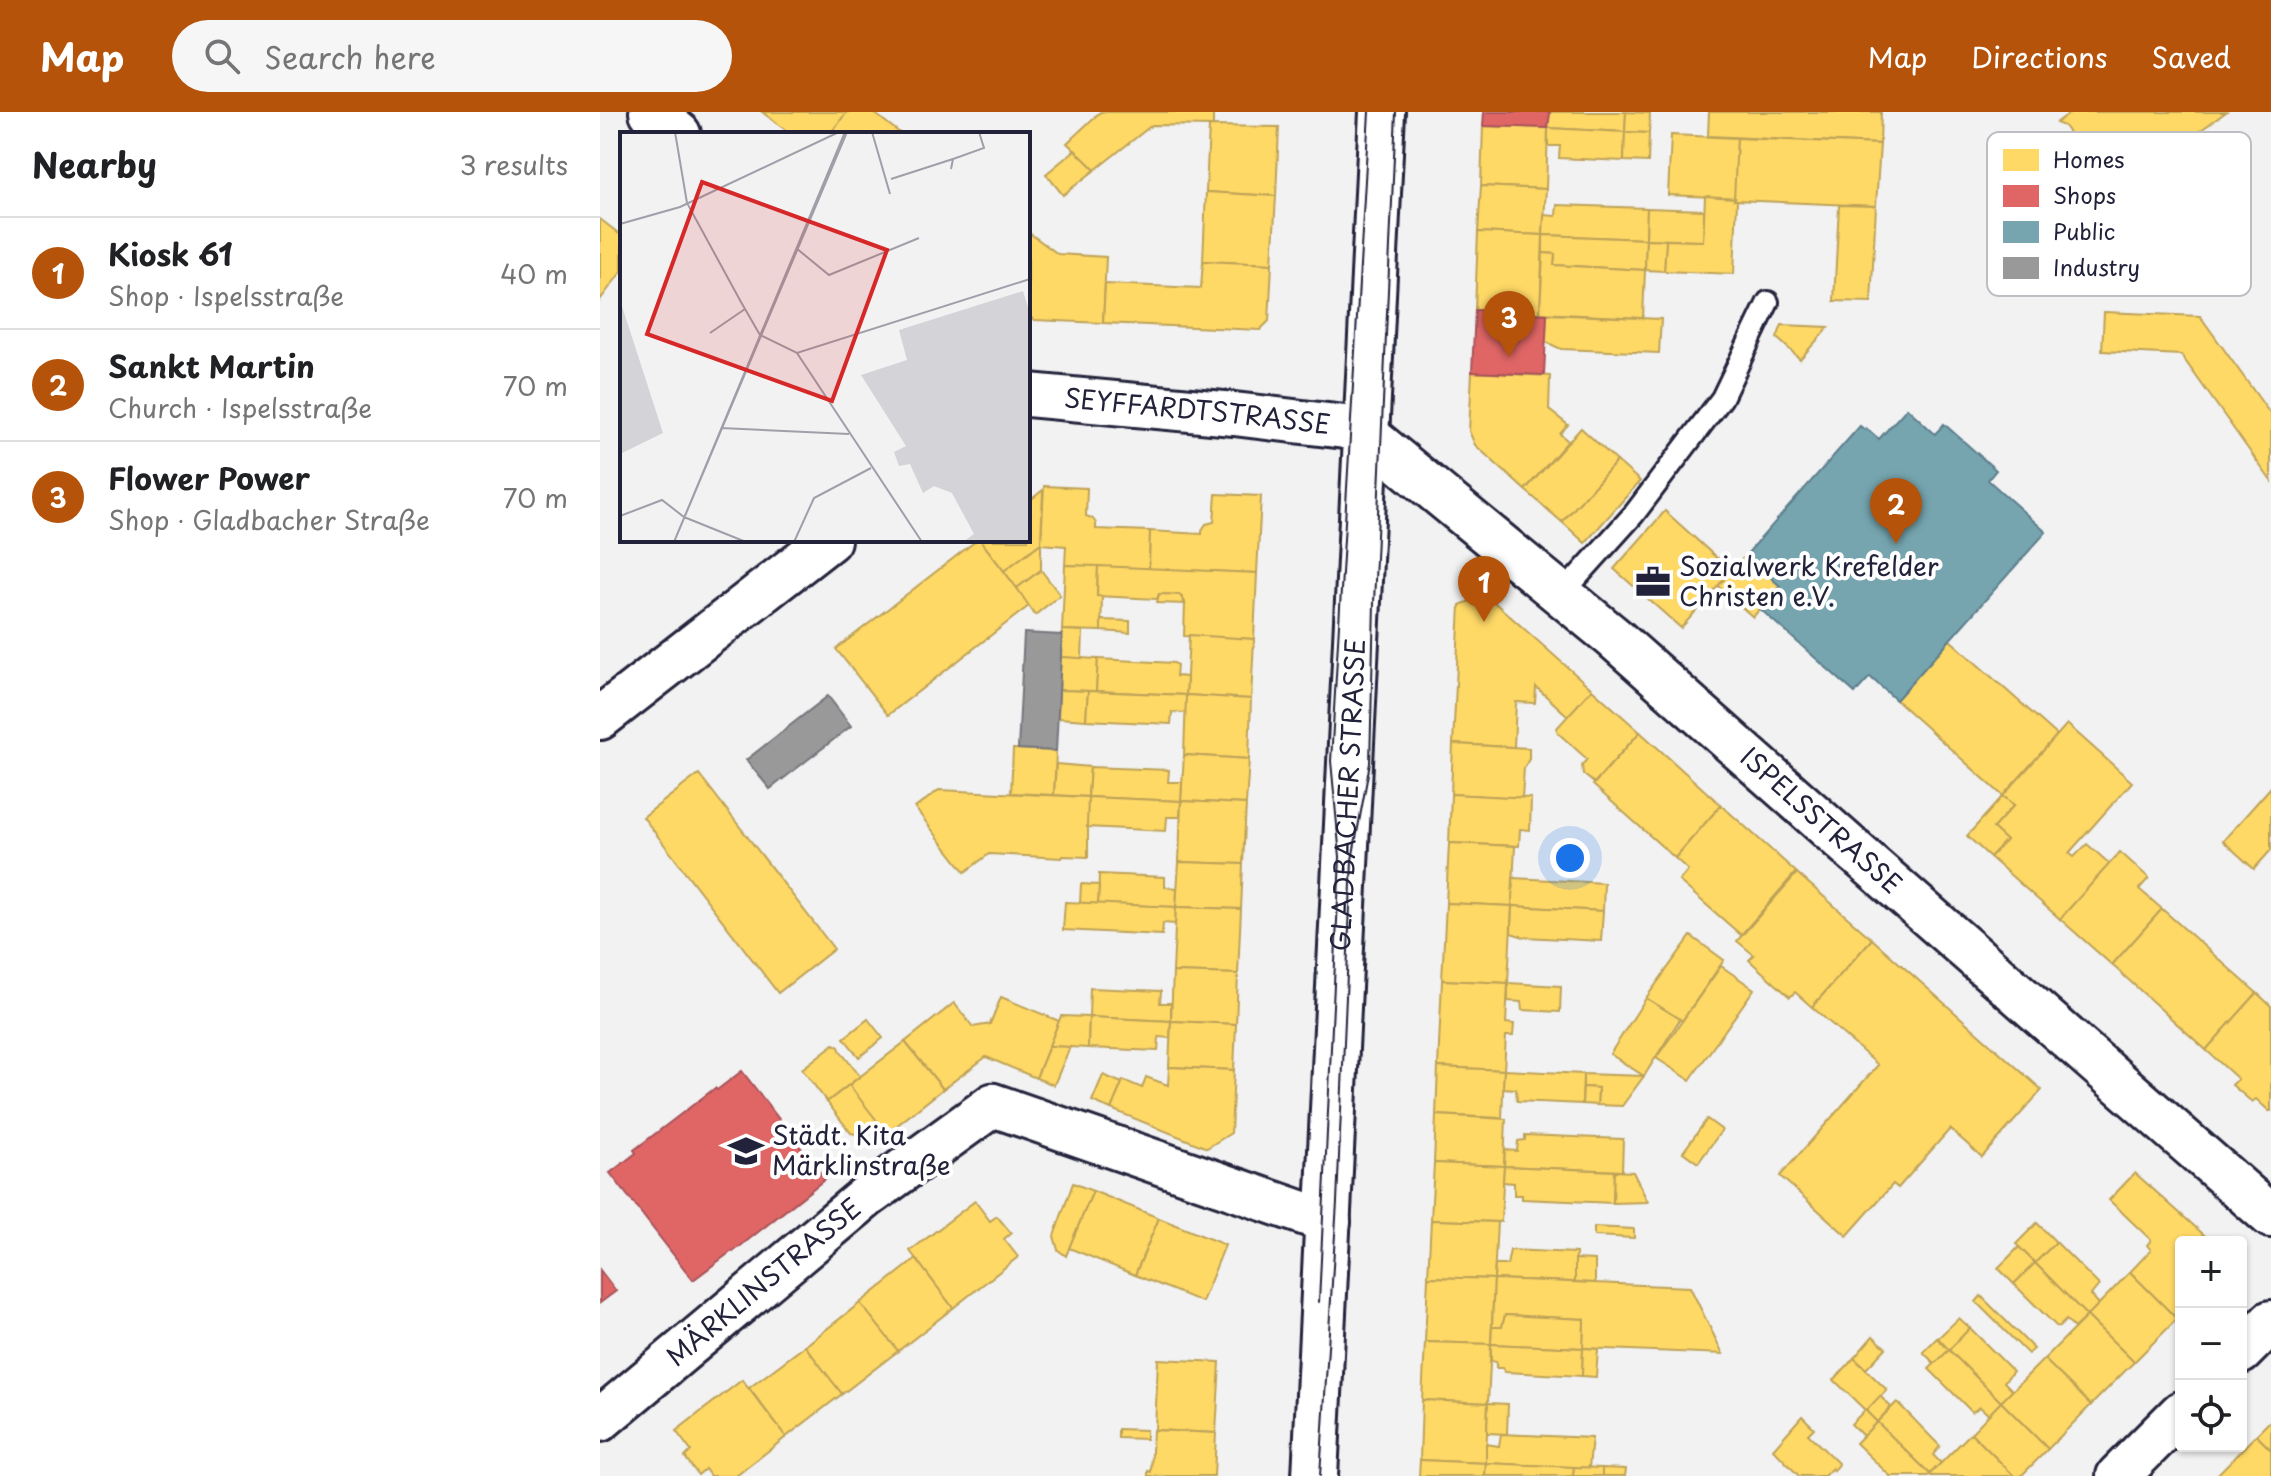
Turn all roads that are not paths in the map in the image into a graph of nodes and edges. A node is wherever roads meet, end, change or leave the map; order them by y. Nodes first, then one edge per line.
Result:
1 (651, 112) edge
2 (1382, 112) edge
3 (676, 132) edge
4 (1768, 302) dead end
5 (1030, 395) edge
6 (1366, 434) junction
7 (826, 542) edge
8 (1562, 594) junction
9 (600, 718) edge
10 (2271, 1216) edge
11 (1329, 1222) junction
12 (2271, 1322) edge
13 (2247, 1346) edge
14 (2175, 1419) edge
15 (600, 1420) edge
16 (1315, 1476) edge
17 (2118, 1476) edge

1 - 3 street
2 - 6 main road, GLADBACHER STRASSE
4 - 8 lane
5 - 6 street, SEYFFARDTSTRASSE
6 - 8 street, ISPELSSTRASSE
6 - 11 main road, GLADBACHER STRASSE
7 - 9 street
8 - 10 street, ISPELSSTRASSE
11 - 15 street, MÄRKLINSTRASSE
11 - 16 main road, GLADBACHER STRASSE
12 - 13 street
14 - 17 street

